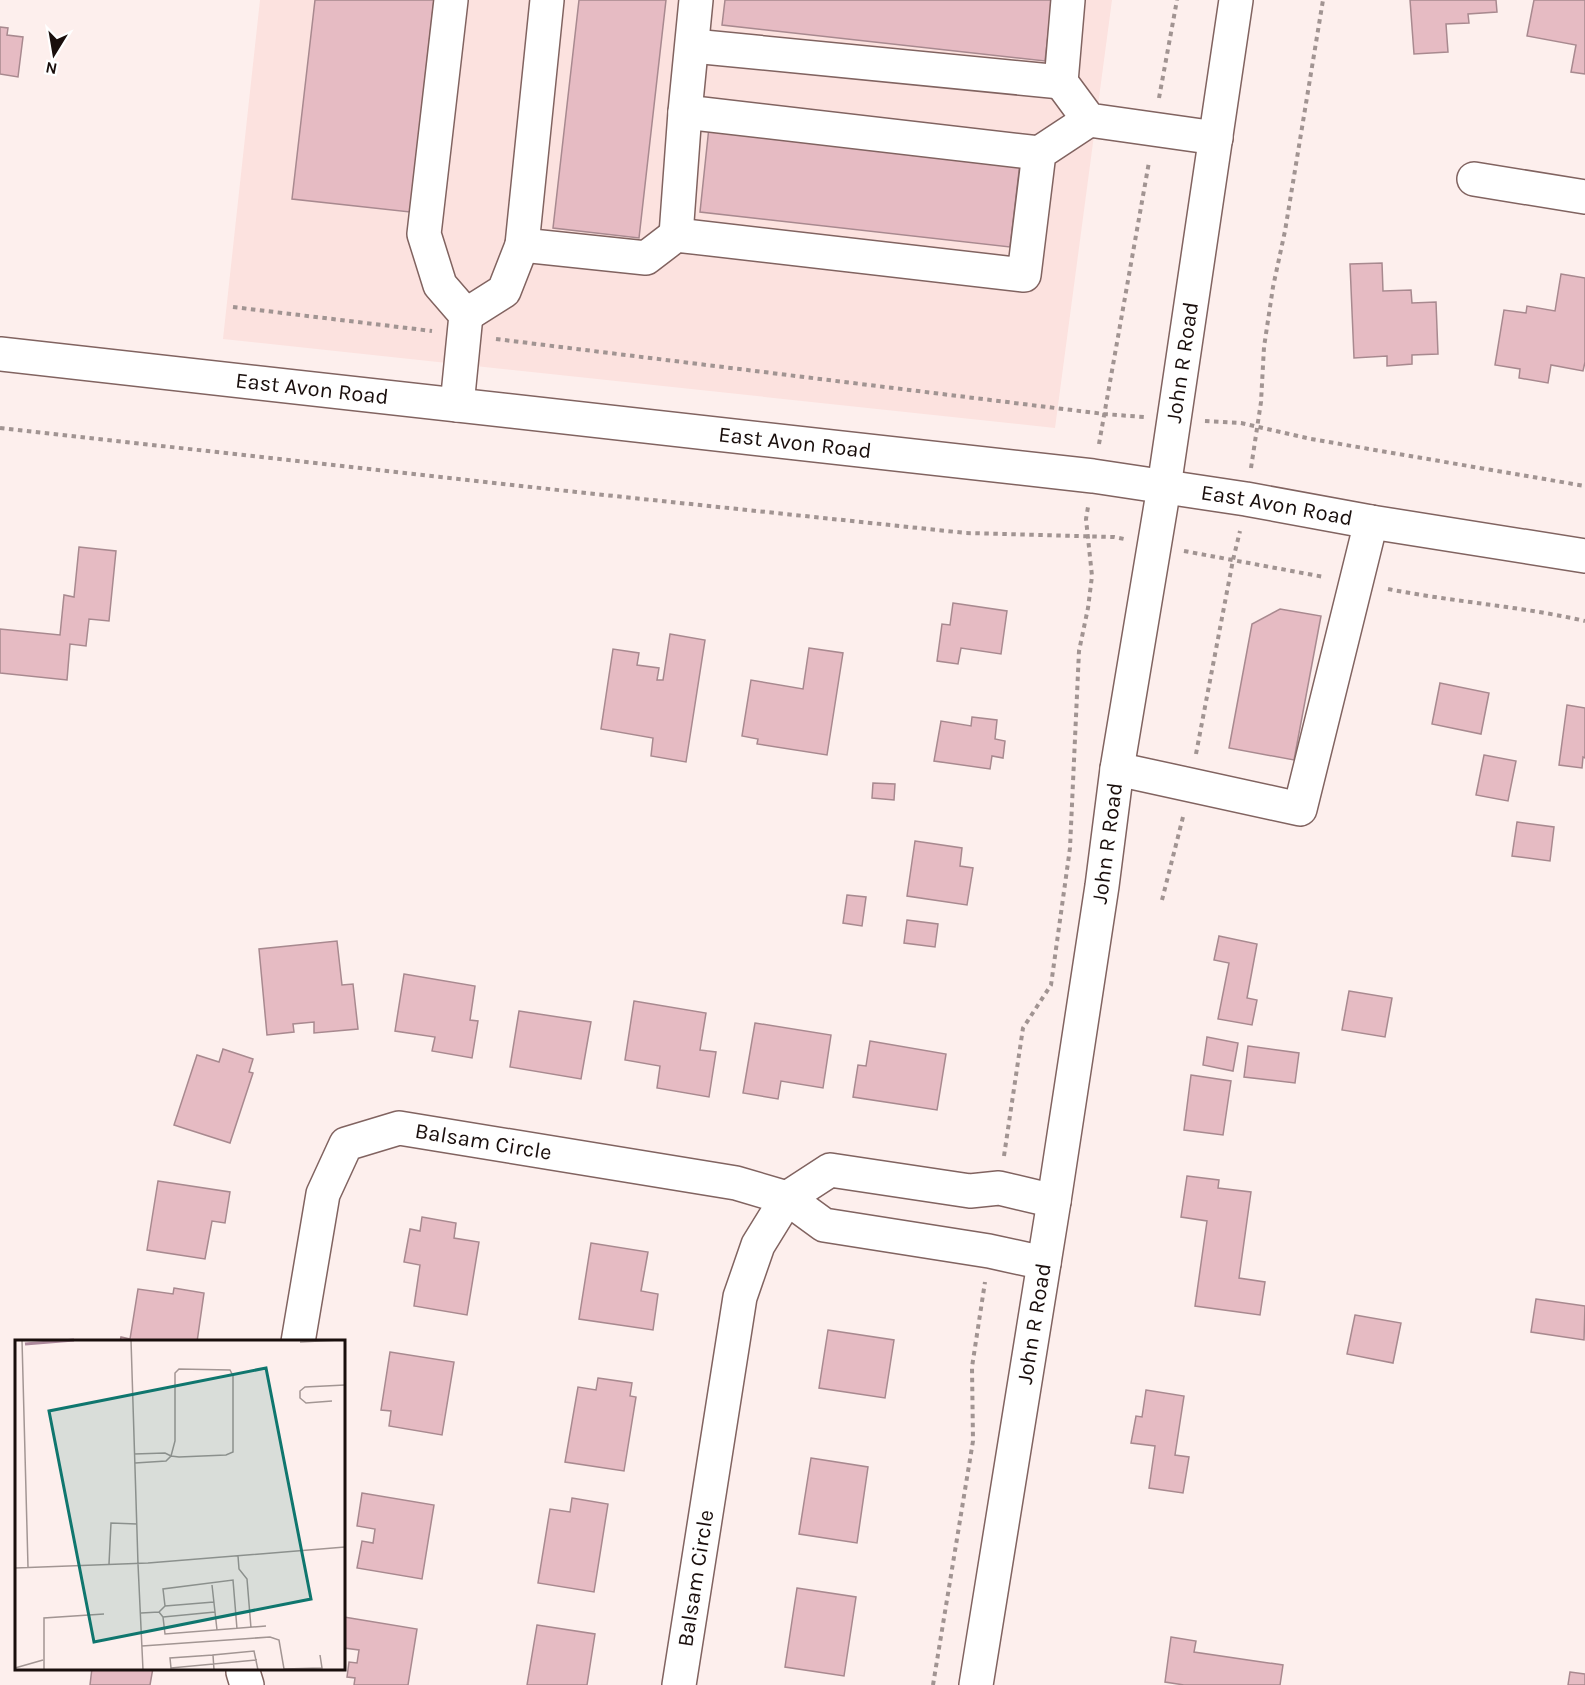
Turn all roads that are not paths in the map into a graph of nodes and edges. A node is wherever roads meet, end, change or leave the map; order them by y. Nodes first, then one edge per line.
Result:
1 (451, 0) edge
2 (547, 0) edge
3 (696, 0) edge
4 (1068, 0) edge
5 (1236, 0) edge
6 (693, 46) junction
7 (1061, 82) junction
8 (686, 112) junction
9 (1089, 120) junction
10 (1216, 138) junction
11 (1039, 153) junction
12 (1474, 179) dead end
13 (1585, 197) edge
14 (676, 235) junction
15 (522, 245) junction
16 (465, 325) junction
17 (0, 354) edge
18 (457, 405) junction
19 (1164, 487) junction
20 (1371, 522) junction
21 (1585, 556) edge
22 (1117, 769) junction
23 (787, 1198) junction
24 (1054, 1201) junction
25 (1044, 1263) junction
26 (298, 1340) edge
27 (244, 1670) edge
28 (247, 1685) edge
29 (679, 1685) edge
30 (976, 1685) edge

1 - 16 street
2 - 15 street
3 - 6 street
4 - 7 street
5 - 10 street, John R Road
6 - 7 street
6 - 8 street
7 - 9 street
8 - 11 street
8 - 14 street
9 - 10 street
9 - 11 street
10 - 19 street, John R Road
11 - 14 street
12 - 13 street
14 - 15 street
15 - 16 street
16 - 18 street
17 - 18 street, East Avon Road
18 - 19 street, East Avon Road
19 - 20 street, East Avon Road
19 - 22 street, John R Road
20 - 21 street, East Avon Road
20 - 22 street
22 - 24 street, John R Road
23 - 24 street, Balsam Circle
23 - 25 street, Balsam Circle
23 - 26 street, Balsam Circle
23 - 29 street, Balsam Circle
24 - 25 street, John R Road
25 - 30 street, John R Road
27 - 28 street

